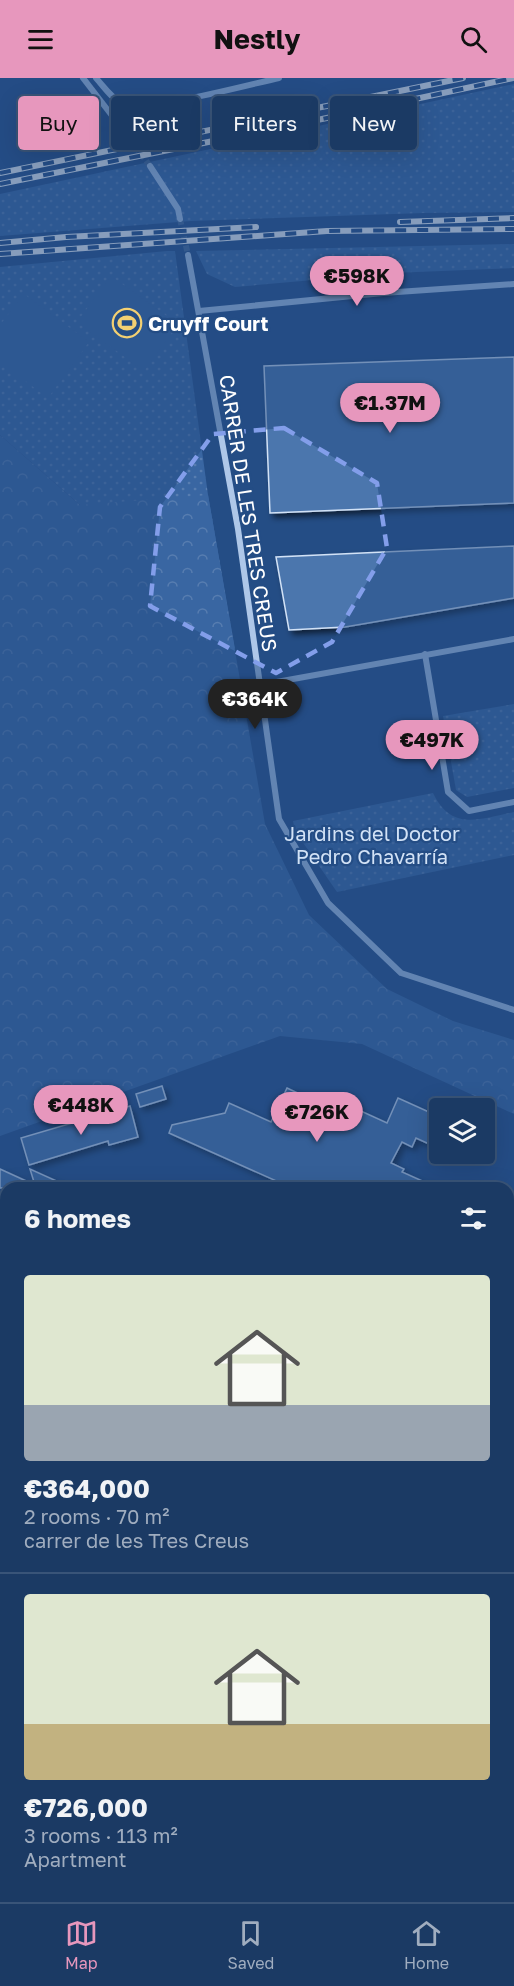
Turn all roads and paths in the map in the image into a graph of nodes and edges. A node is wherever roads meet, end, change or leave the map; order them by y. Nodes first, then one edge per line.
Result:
1 (83, 78) edge
2 (96, 78) edge
3 (279, 78) edge
4 (111, 114) edge
5 (150, 166) tunnel mouth
6 (180, 219) tunnel mouth
7 (188, 255) tunnel mouth
8 (514, 284) edge
9 (199, 311) junction
10 (514, 639) edge
11 (425, 654) junction
12 (260, 685) junction
13 (514, 802) edge
14 (514, 1010) edge

1 - 4 street
2 - 3 street
5 - 6 street
7 - 9 street, CARRER DE LES TRES CREUS
8 - 9 street
9 - 12 street, CARRER DE LES TRES CREUS
10 - 11 street
11 - 12 street
11 - 13 street
12 - 14 street, CARRER DE LES TRES CREUS

